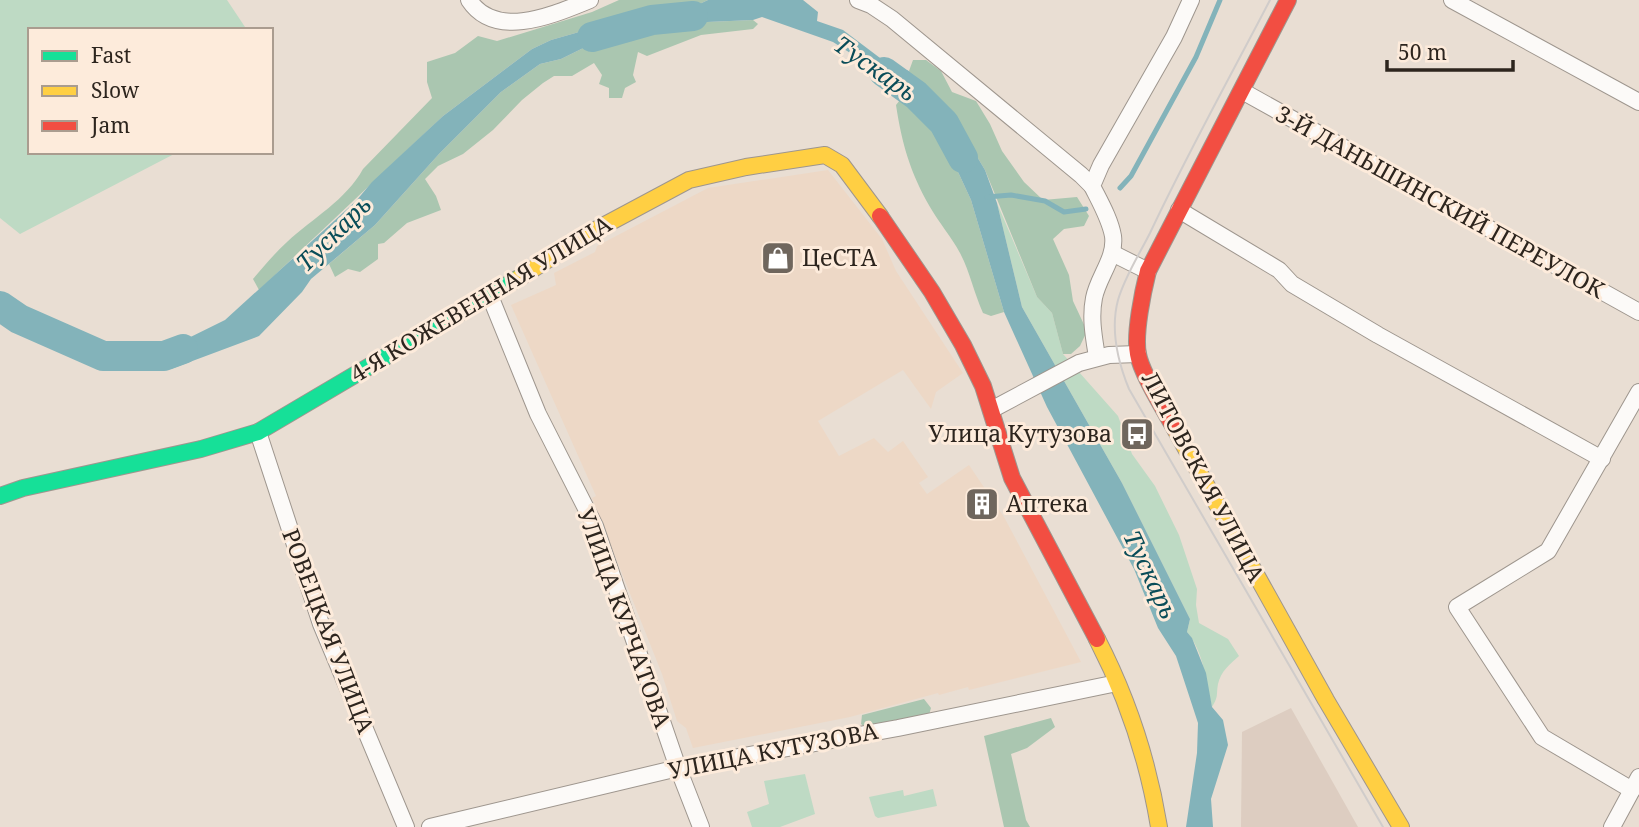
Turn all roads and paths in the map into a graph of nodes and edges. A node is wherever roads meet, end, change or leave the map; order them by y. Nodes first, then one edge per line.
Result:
1 (470, 0) edge
2 (590, 0) edge
3 (858, 0) edge
4 (1191, 0) edge
5 (1288, 0) edge
6 (1452, 0) edge
7 (1241, 92) junction
8 (1639, 102) edge
9 (1092, 186) junction
10 (1179, 210) junction
11 (1112, 253) junction
12 (1148, 271) junction
13 (490, 296) junction
14 (1639, 312) edge
15 (1138, 354) junction
16 (1097, 357) junction
17 (1639, 392) edge
18 (990, 410) junction
19 (258, 432) junction
20 (1602, 459) junction
21 (0, 496) edge
22 (1117, 683) junction
23 (678, 768) junction
24 (1636, 784) edge
25 (406, 827) edge
26 (430, 827) edge
27 (701, 827) edge
28 (1159, 827) edge
29 (1401, 827) edge
30 (1612, 827) edge

1 - 2 street
3 - 9 street
4 - 9 street
5 - 7 street, ЛИТОВСКАЯ УЛИЦА
6 - 8 street
7 - 10 street, ЛИТОВСКАЯ УЛИЦА
7 - 14 street, 3-Й ДАНЬШИНСКИЙ ПЕРЕУЛОК
9 - 11 street
10 - 12 street, ЛИТОВСКАЯ УЛИЦА
10 - 20 street
11 - 12 street
11 - 16 street
12 - 15 street, ЛИТОВСКАЯ УЛИЦА
13 - 18 street, 4-Я КОЖЕВЕННАЯ УЛИЦА
13 - 19 street, 4-Я КОЖЕВЕННАЯ УЛИЦА
13 - 23 street, УЛИЦА КУРЧАТОВА
15 - 16 street
15 - 29 street, ЛИТОВСКАЯ УЛИЦА
16 - 18 street
17 - 20 street
18 - 22 street, 4-Я КОЖЕВЕННАЯ УЛИЦА
19 - 21 street, 4-Я КОЖЕВЕННАЯ УЛИЦА
19 - 25 street, РОВЕЦКАЯ УЛИЦА
20 - 24 street
22 - 23 street, УЛИЦА КУТУЗОВА
22 - 28 street, 4-Я КОЖЕВЕННАЯ УЛИЦА
23 - 26 street, УЛИЦА КУТУЗОВА
23 - 27 street, УЛИЦА КУРЧАТОВА
24 - 30 street

